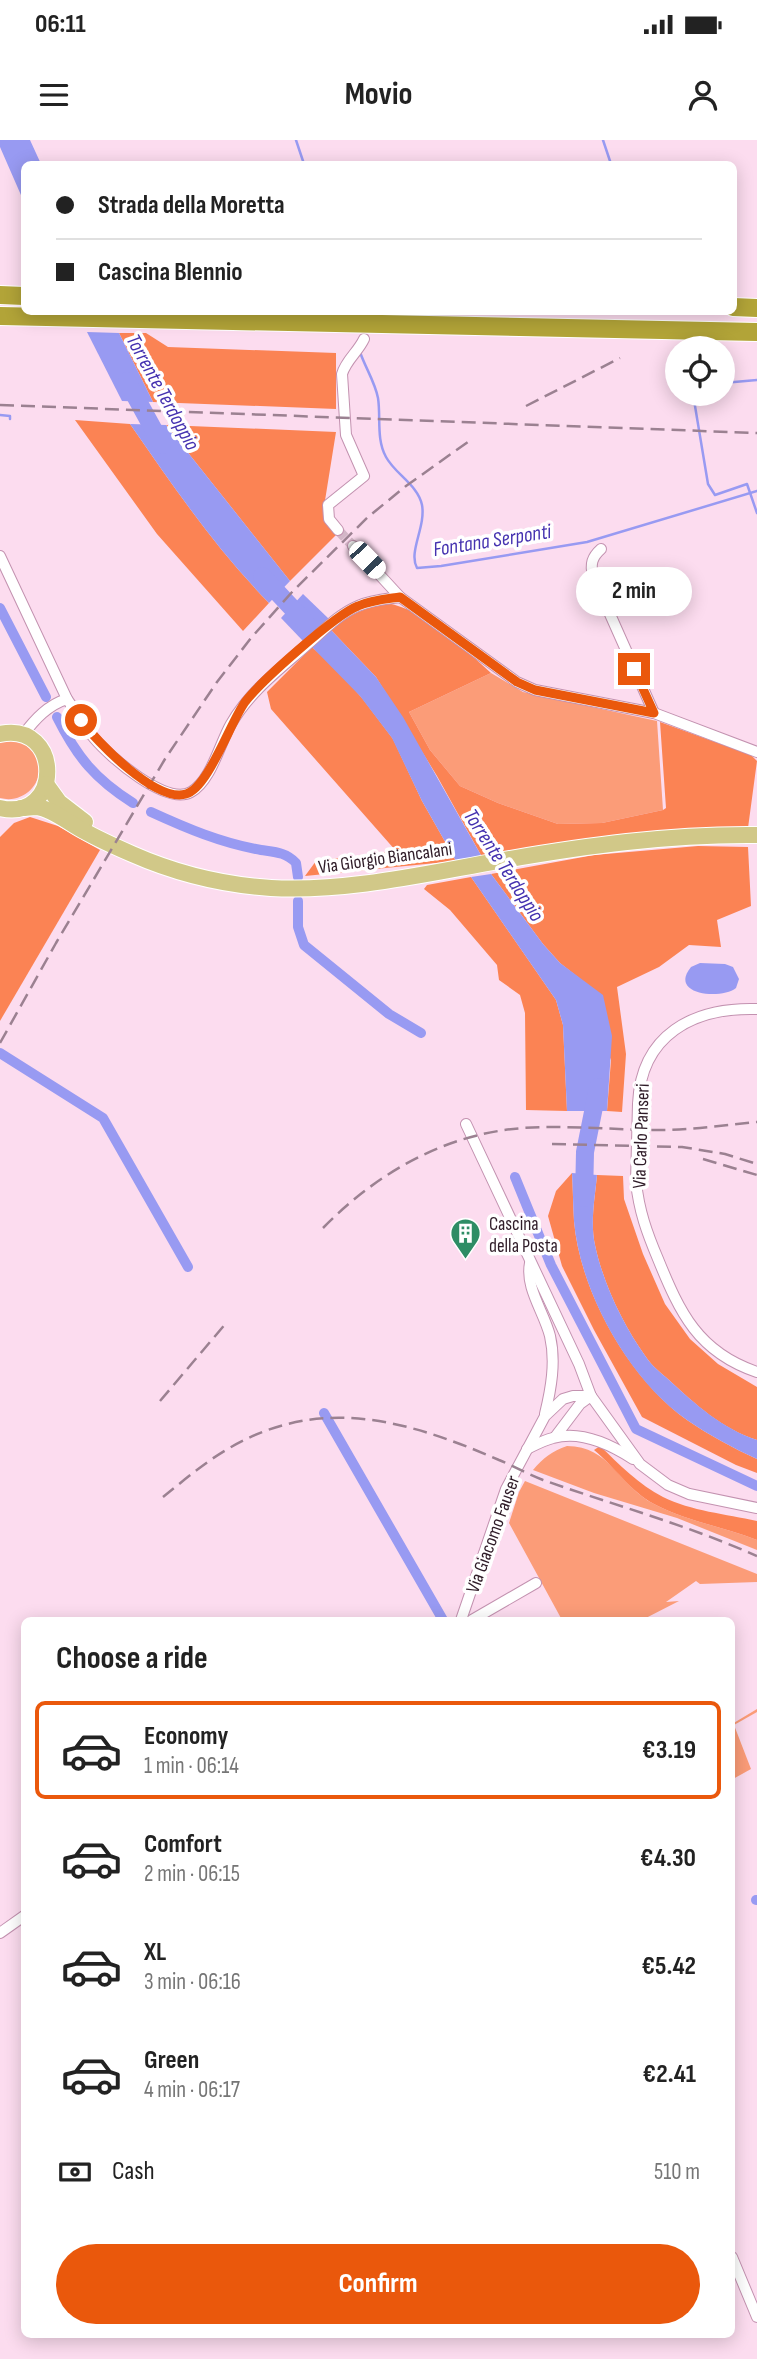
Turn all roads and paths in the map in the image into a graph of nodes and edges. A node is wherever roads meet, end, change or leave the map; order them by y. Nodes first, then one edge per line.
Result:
1 (0, 295) edge
2 (21, 296) edge
3 (737, 307) edge
4 (757, 307) edge
5 (0, 316) edge
6 (757, 332) edge
7 (357, 336) junction
8 (338, 530) tunnel mouth
9 (353, 545) tunnel mouth
10 (601, 549) dead end
11 (0, 556) edge
12 (400, 597) junction
13 (67, 699) junction
14 (654, 713) junction
15 (0, 734) edge
16 (23, 735) junction
17 (757, 752) edge
18 (46, 784) junction
19 (0, 808) edge
20 (21, 808) junction
21 (751, 835) edge
22 (108, 841) junction
23 (756, 1008) edge
24 (466, 1124) dead end
25 (530, 1262) junction
26 (757, 1372) edge
27 (592, 1396) junction
28 (545, 1416) junction
29 (555, 1437) junction
30 (526, 1449) junction
31 (640, 1464) junction
32 (757, 1508) edge
33 (536, 1583) dead end
34 (461, 1617) edge
35 (477, 1617) edge
36 (21, 1918) edge
37 (0, 1933) edge
38 (735, 2264) edge
39 (757, 2317) edge

1 - 2 highway
3 - 4 highway
5 - 7 highway
6 - 7 highway
7 - 8 street
9 - 12 street
10 - 14 street
11 - 13 street
12 - 13 street
12 - 14 street
13 - 16 street
14 - 17 street
15 - 16 main road
16 - 18 main road
18 - 20 main road
18 - 22 main road
19 - 20 main road
20 - 22 main road
21 - 22 main road, Via Giorgio Biancalani
23 - 26 street, Via Carlo Panseri, bridge
24 - 25 street
25 - 27 street
25 - 28 street, Via Giacomo Fauser
27 - 28 street, Via Giacomo Fauser
27 - 29 street
27 - 31 street
28 - 30 street, Via Giacomo Fauser
29 - 30 street
29 - 31 street
30 - 34 street, Via Giacomo Fauser
31 - 32 street
33 - 35 street, Via Giacomo Fauser
36 - 37 street
38 - 39 street

